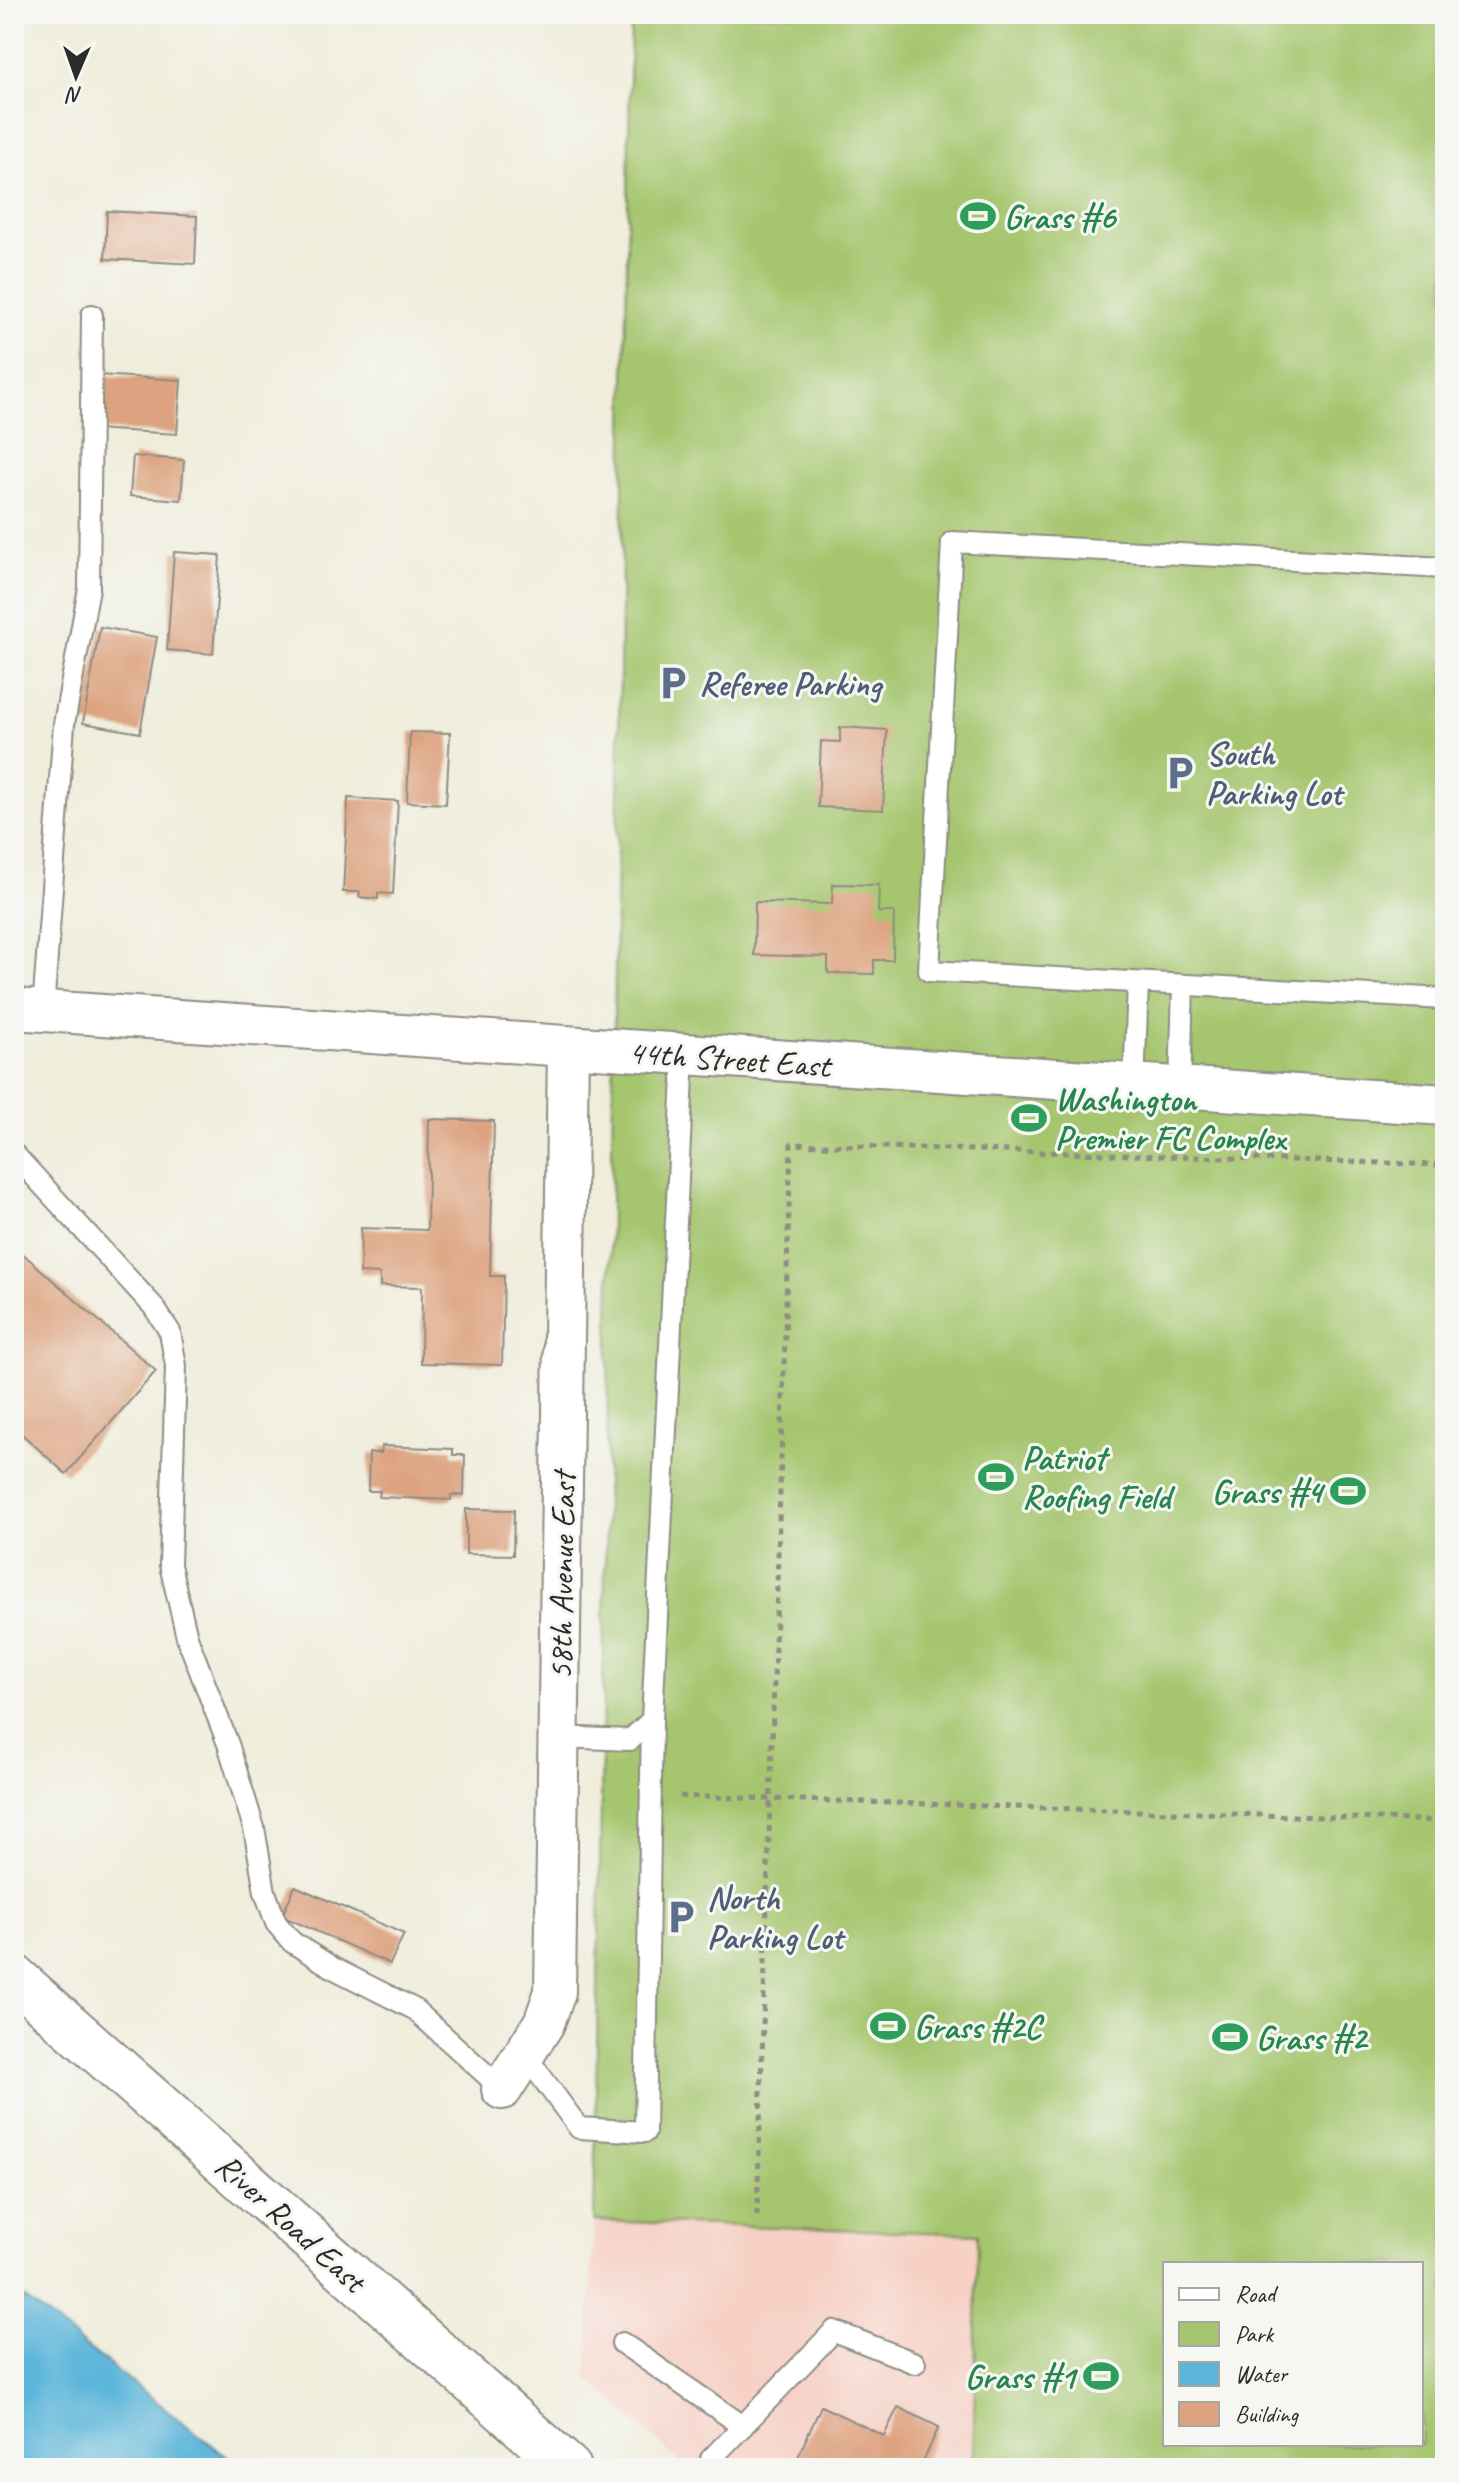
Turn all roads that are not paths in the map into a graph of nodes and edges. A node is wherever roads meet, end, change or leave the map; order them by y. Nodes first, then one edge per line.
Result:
1 (92, 315) dead end
2 (1445, 568) edge
3 (1138, 983) junction
4 (1183, 985) junction
5 (1445, 999) edge
6 (28, 1010) edge
7 (568, 1048) junction
8 (684, 1055) junction
9 (1134, 1085) junction
10 (1180, 1088) junction
11 (1445, 1105) edge
12 (14, 1154) edge
13 (652, 1720) junction
14 (559, 1737) junction
15 (14, 1977) edge
16 (526, 2056) junction
17 (502, 2089) joint
18 (622, 2343) dead end
19 (915, 2363) dead end
20 (743, 2426) junction
21 (712, 2465) edge
22 (569, 2468) edge

1 - 6 lane
2 - 3 lane
3 - 4 lane
3 - 9 lane
4 - 5 lane
4 - 10 lane
6 - 7 street, 44th Street East
7 - 8 street, 44th Street East
7 - 14 street, 58th Avenue East
8 - 9 street, 44th Street East
8 - 13 lane
9 - 10 street, 44th Street East
10 - 11 street, 44th Street East
12 - 17 lane
13 - 14 lane
13 - 16 lane
14 - 16 street, 58th Avenue East
15 - 22 main road, River Road East
16 - 17 street, 58th Avenue East
18 - 20 lane
19 - 20 lane
20 - 21 lane

